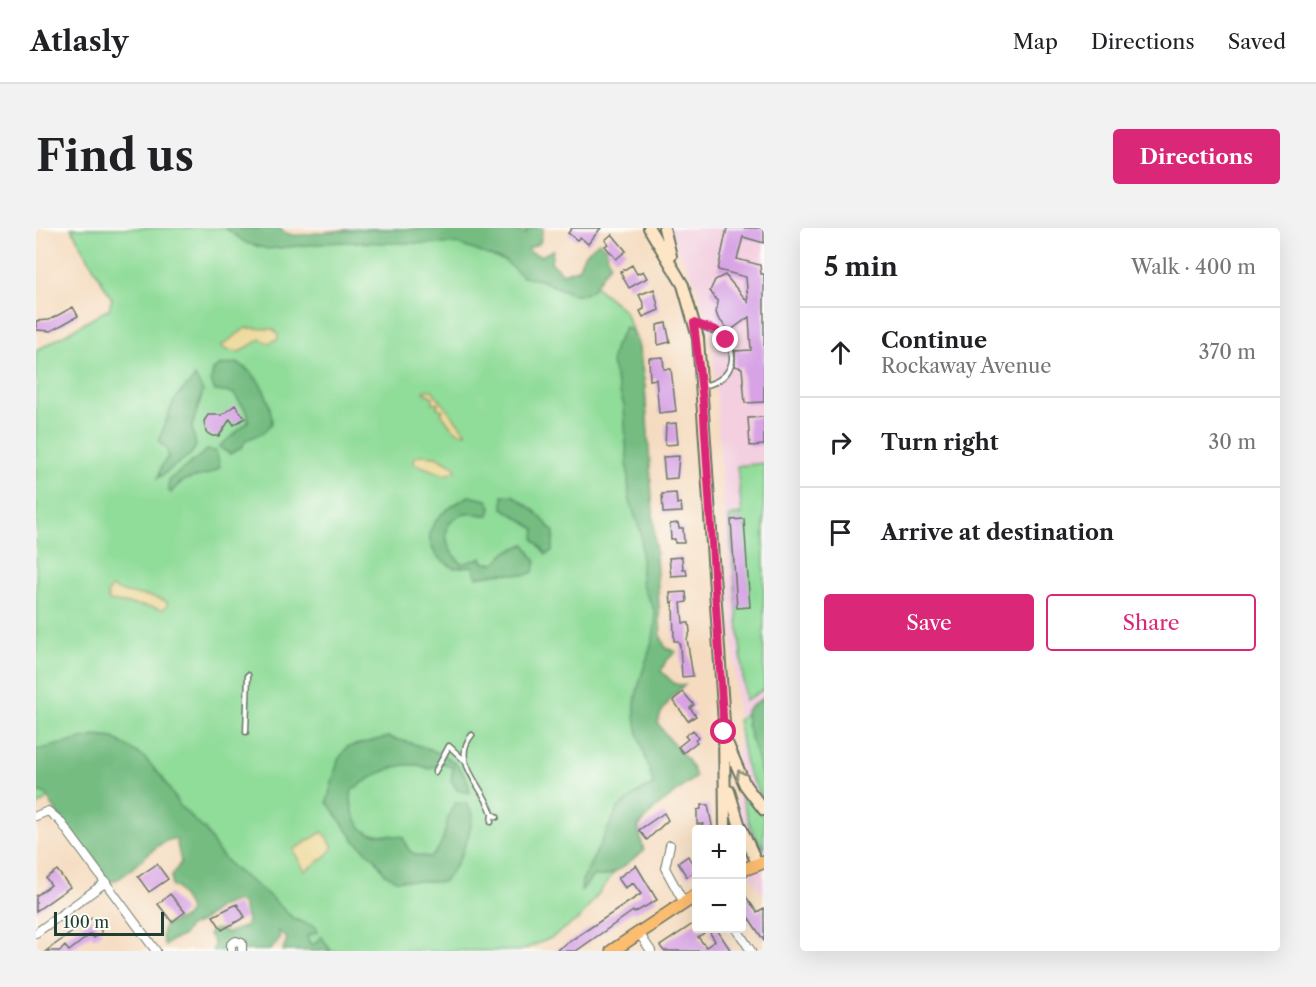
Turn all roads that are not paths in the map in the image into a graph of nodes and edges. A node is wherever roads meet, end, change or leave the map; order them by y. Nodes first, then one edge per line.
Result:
1 (649, 228) edge
2 (664, 228) edge
3 (675, 268) junction
4 (694, 323) junction
5 (702, 386) junction
6 (248, 675) dead end
7 (246, 732) dead end
8 (724, 732) junction
9 (472, 735) dead end
10 (465, 761) junction
11 (725, 770) junction
12 (435, 772) dead end
13 (764, 810) edge
14 (492, 814) junction
15 (36, 816) edge
16 (497, 817) dead end
17 (491, 822) dead end
18 (725, 825) edge
19 (739, 825) edge
20 (746, 838) edge
21 (670, 845) dead end
22 (761, 862) edge
23 (746, 868) edge
24 (106, 882) junction
25 (692, 898) edge
26 (684, 903) junction
27 (36, 933) edge
28 (639, 933) junction
29 (739, 933) edge
30 (156, 951) edge
31 (231, 951) edge
32 (242, 951) edge
33 (612, 951) edge
34 (651, 951) edge
35 (751, 951) edge

1 - 3 main road
2 - 3 main road
3 - 4 main road
4 - 5 main road
4 - 5 lane
5 - 8 main road
6 - 7 lane
8 - 11 main road
13 -> 8 main road
9 - 10 lane
10 - 12 lane
10 - 14 lane
11 - 18 main road
11 - 19 main road
14 - 16 lane
14 - 17 lane
15 - 24 street
20 - 22 main road
21 - 26 street
22 - 23 main road
24 - 27 street
24 - 30 street
25 - 26 main road
26 - 28 main road
28 - 33 main road
28 - 34 street
29 - 35 street
31 - 32 street

